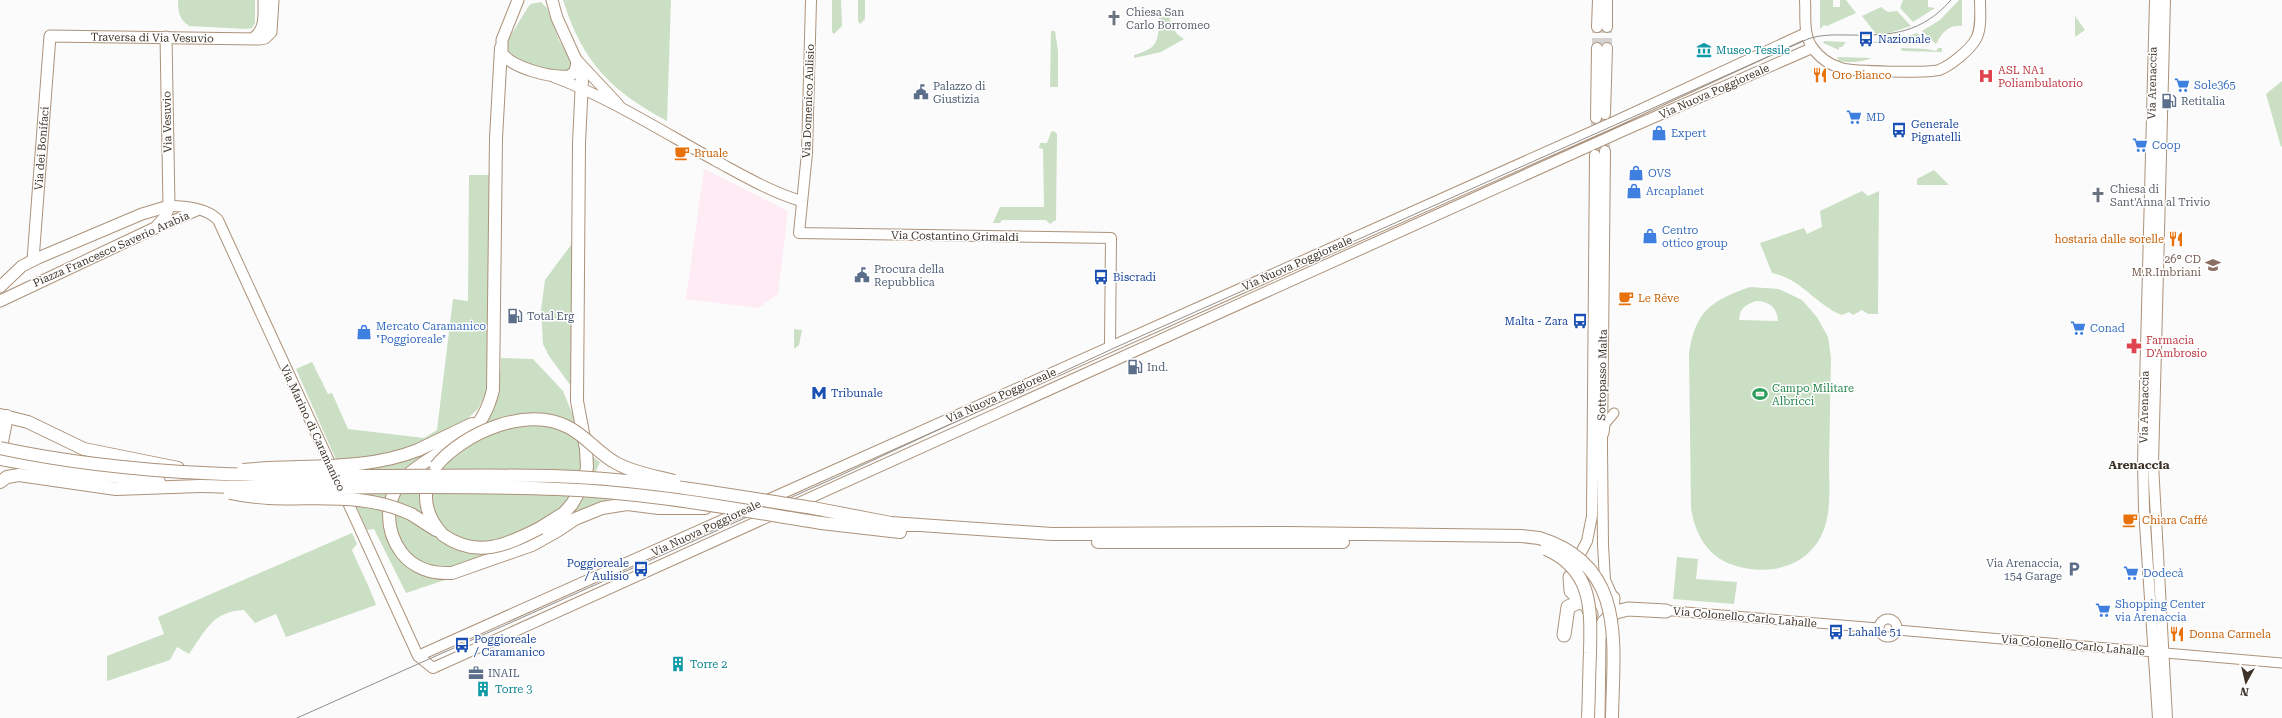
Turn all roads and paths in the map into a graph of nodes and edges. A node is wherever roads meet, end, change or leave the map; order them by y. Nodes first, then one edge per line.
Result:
1 (264, 0) edge
2 (273, 0) edge
3 (518, 0) edge
4 (527, 0) edge
5 (811, 0) edge
6 (1598, 0) edge
7 (1607, 0) edge
8 (1805, 0) edge
9 (1980, 0) edge
10 (2154, 0) edge
11 (2165, 0) edge
12 (551, 1) edge
13 (512, 15) junction
14 (1806, 33) junction
15 (50, 36) joint
16 (166, 38) junction
17 (254, 38) junction
18 (500, 48) junction
19 (1812, 48) junction
20 (576, 60) junction
21 (543, 72) junction
22 (582, 90) junction
23 (626, 112) junction
24 (1606, 114) tunnel mouth
25 (1596, 118) tunnel mouth
26 (801, 201) junction
27 (169, 206) junction
28 (198, 210) junction
29 (155, 228) junction
30 (799, 232) joint
31 (32, 260) junction
32 (0, 287) edge
33 (0, 301) edge
34 (1110, 346) junction
35 (1118, 359) junction
36 (488, 405) junction
37 (1614, 413) dead end
38 (4, 415) edge
39 (1602, 446) junction
40 (0, 448) edge
41 (0, 452) edge
42 (0, 459) edge
43 (201, 480) junction
44 (0, 482) edge
45 (726, 495) junction
46 (723, 508) junction
47 (443, 535) junction
48 (1570, 578) joint
49 (1613, 598) junction
50 (1586, 604) junction
51 (1666, 611) junction
52 (1608, 618) junction
53 (1878, 628) junction
54 (1896, 630) junction
55 (1564, 635) dead end
56 (2158, 652) junction
57 (418, 656) junction
58 (2282, 663) edge
59 (1594, 673) junction
60 (1588, 718) edge
61 (1591, 718) edge
62 (1598, 718) edge
63 (1612, 718) edge
64 (2158, 718) edge
65 (2167, 718) edge

1 - 17 main road
2 - 17 main road
3 - 13 main road
4 - 13 main road
5 - 26 main road, Via Domenico Aulisio
6 - 7 main road
8 - 14 main road
9 - 19 main road
10 - 56 main road, Via Arenaccia
11 - 56 main road, Via Arenaccia
12 - 20 main road
13 - 18 main road
14 - 19 main road
14 - 34 main road, Via Nuova Poggioreale
15 - 16 main road, Traversa di Via Vesuvio
15 - 31 main road, Via dei Bonifaci
16 - 17 main road, Traversa di Via Vesuvio
16 - 27 main road, Via Vesuvio
18 - 21 main road
18 - 36 highway
19 - 35 main road, Via Nuova Poggioreale
20 - 21 main road
20 - 22 highway
20 - 23 main road
21 - 22 main road
22 - 23 main road
22 - 47 highway, bridge
23 - 26 main road
24 - 25 main road
26 - 30 main road, Via Domenico Aulisio
27 - 28 main road, Piazza Francesco Saverio Arabia
27 - 29 main road
27 - 31 main road, Piazza Francesco Saverio Arabia
28 - 29 main road, Piazza Francesco Saverio Arabia
28 - 57 main road, Via Marino di Caramanico
29 - 33 main road, Piazza Francesco Saverio Arabia
30 - 34 main road, Via Costantino Grimaldi
31 - 32 main road, Piazza Francesco Saverio Arabia
34 - 35 main road
34 - 57 main road, Via Nuova Poggioreale
35 - 57 main road, Via Nuova Poggioreale
36 - 43 highway, bridge
36 - 46 highway, bridge
37 - 39 street
38 - 41 highway
38 - 43 highway, bridge
39 - 48 main road, Sottopasso Malta
39 - 49 main road, Sottopasso Malta
40 - 43 highway, bridge
42 - 43 highway
43 - 44 highway
43 - 45 highway, bridge
43 - 46 highway, bridge
43 - 47 highway, bridge
45 - 47 highway, bridge
45 - 63 highway, bridge
46 - 60 highway, bridge
48 - 50 highway
49 - 51 street, Via Colonello Carlo Lahalle
49 - 52 highway
50 - 55 highway
50 - 59 highway
51 - 52 highway
51 - 53 street, Via Colonello Carlo Lahalle
52 - 59 highway
53 - 54 street
53 - 54 street
54 - 56 street, Via Colonello Carlo Lahalle
56 - 58 street, Via Colonello Carlo Lahalle
56 - 64 main road, Via Arenaccia
56 - 65 main road, Via Arenaccia
59 - 61 highway, bridge
59 - 62 highway

